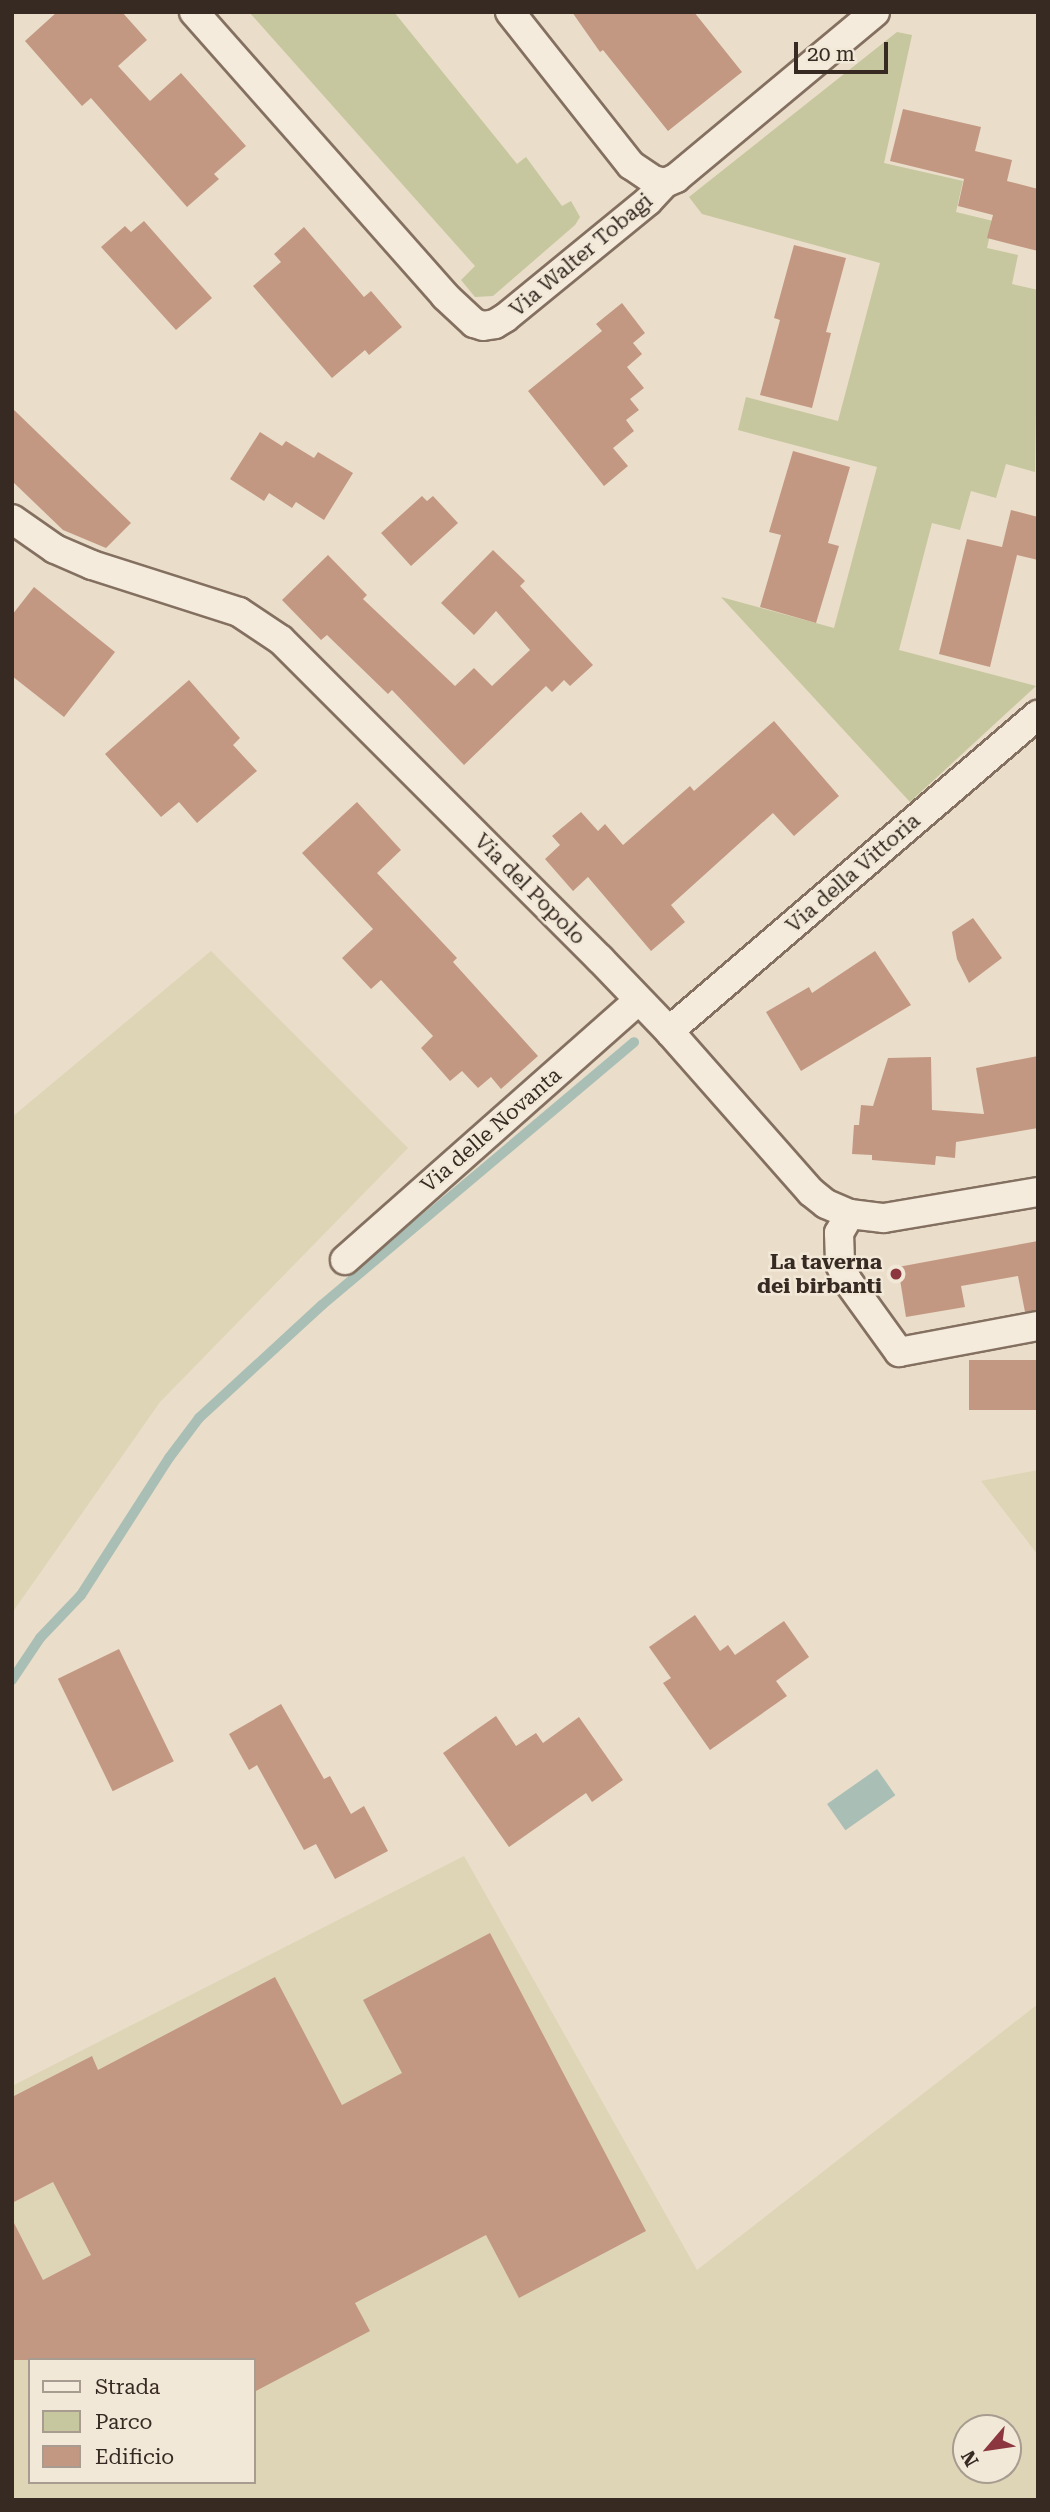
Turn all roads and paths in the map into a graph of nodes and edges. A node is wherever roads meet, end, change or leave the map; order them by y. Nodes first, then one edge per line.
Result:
1 (194, 12) edge
2 (510, 12) edge
3 (875, 12) edge
4 (664, 183) junction
5 (12, 519) edge
6 (1038, 715) edge
7 (638, 1001) junction
8 (669, 1031) junction
9 (1038, 1192) edge
10 (850, 1214) junction
11 (345, 1260) dead end
12 (1038, 1326) edge

1 - 4 street, Via Walter Tobagi
2 - 4 street
3 - 4 street, Via Walter Tobagi
5 - 7 street, Via del Popolo
6 - 8 street, Via della Vittoria
7 - 8 street, Via del Popolo
7 - 11 street, Via delle Novanta
8 - 10 street, Via del Popolo
9 - 10 street, Via del Popolo
10 - 12 street

